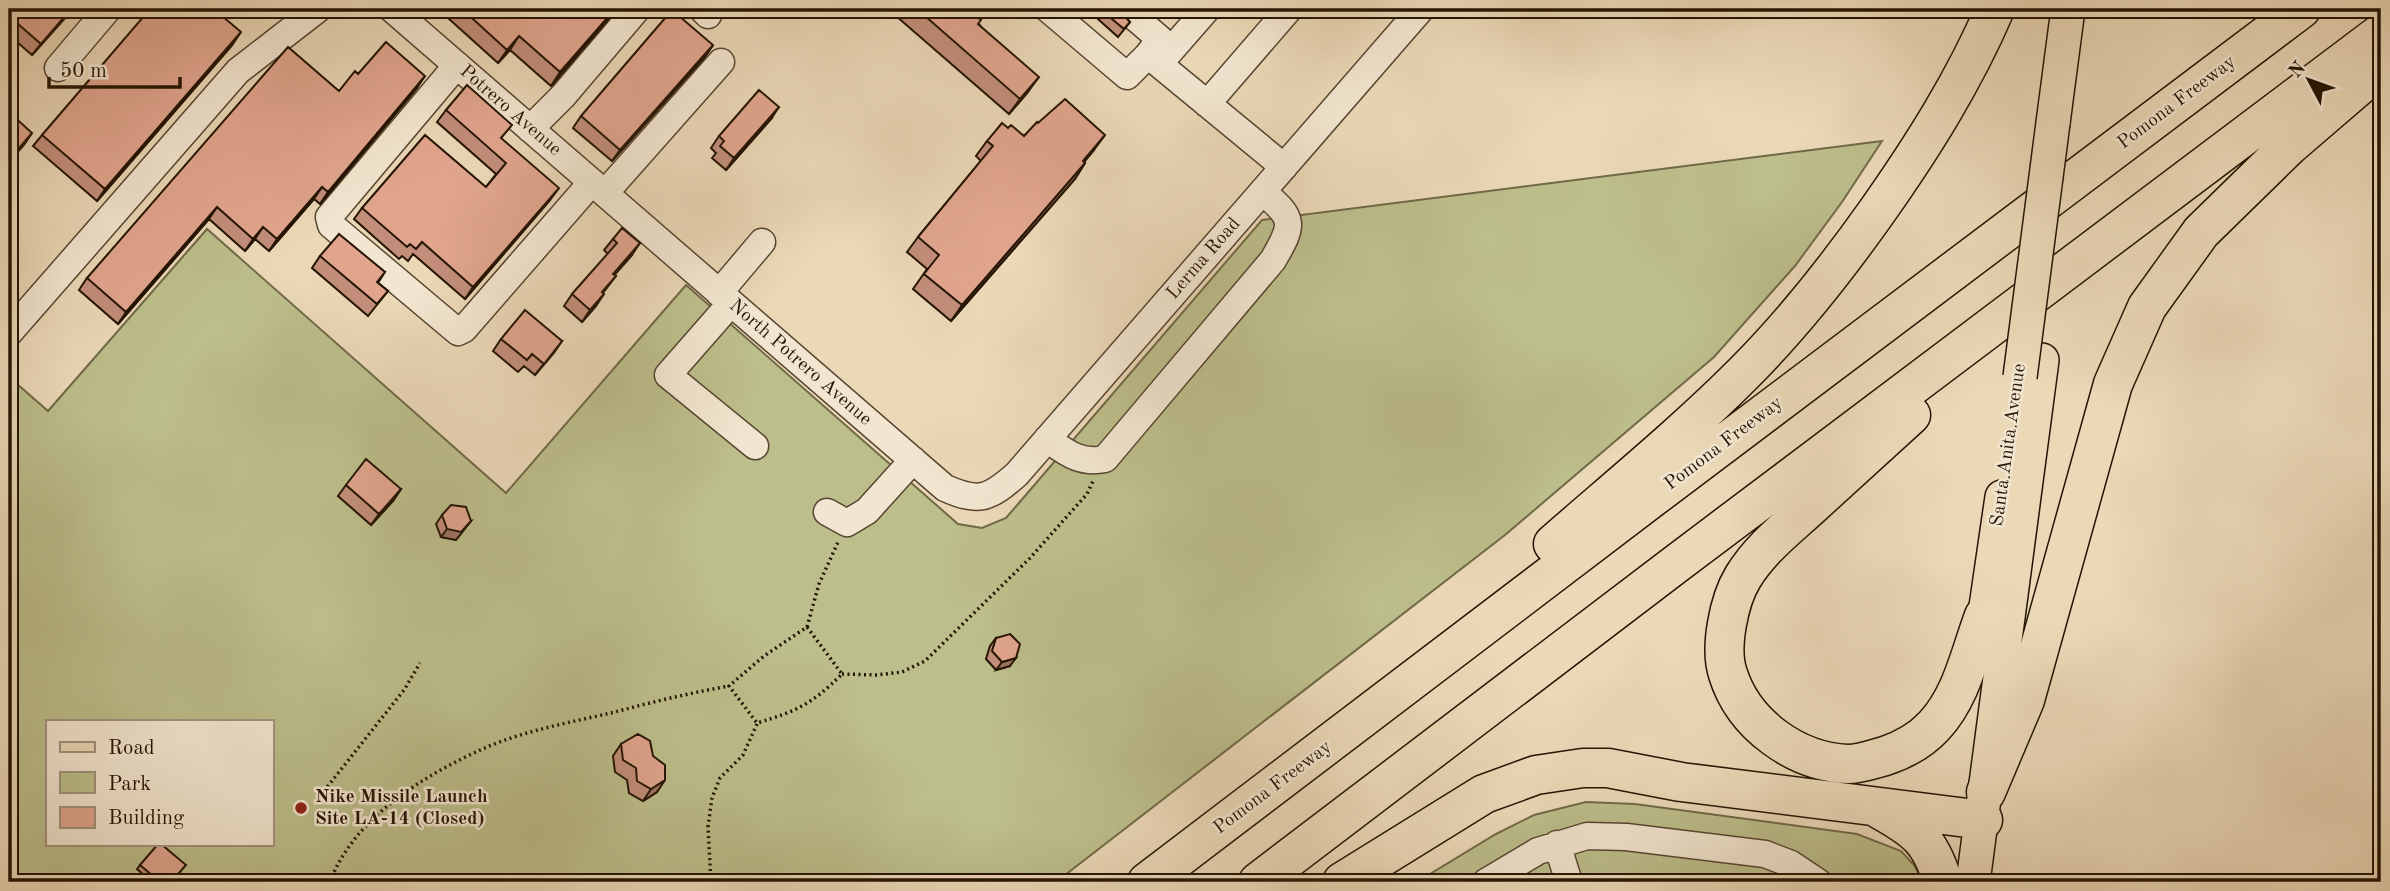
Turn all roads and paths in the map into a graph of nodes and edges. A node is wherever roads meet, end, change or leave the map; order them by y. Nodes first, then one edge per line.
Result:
1 (108, 9) edge
2 (318, 9) edge
3 (392, 9) edge
4 (637, 9) edge
5 (1048, 9) edge
6 (1125, 9) edge
7 (1207, 9) edge
8 (1289, 9) edge
9 (1421, 9) edge
10 (1995, 9) edge
11 (2068, 9) edge
12 (2086, 9) edge
13 (2263, 9) edge
14 (2301, 9) edge
15 (2381, 33) edge
16 (1154, 59) junction
17 (721, 62) dead end
18 (457, 65) junction
19 (2381, 67) edge
20 (58, 68) dead end
21 (1207, 104) junction
22 (2063, 115) junction
23 (530, 129) junction
24 (1284, 167) junction
25 (2071, 184) junction
26 (599, 188) junction
27 (1262, 192) junction
28 (628, 213) joint
29 (762, 242) dead end
30 (2078, 262) junction
31 (725, 298) junction
32 (9, 333) edge
33 (2031, 369) junction
34 (1047, 439) junction
35 (755, 446) dead end
36 (1105, 459) junction
37 (913, 460) junction
38 (980, 498) joint
39 (837, 517) joint
40 (1984, 616) junction
41 (807, 627) junction
42 (420, 663) dead end
43 (842, 674) junction
44 (729, 686) junction
45 (757, 723) junction
46 (1274, 788) junction
47 (324, 791) dead end
48 (1874, 806) junction
49 (1977, 810) junction
50 (1557, 844) junction
51 (330, 882) edge
52 (711, 882) edge
53 (1147, 882) edge
54 (1258, 882) edge
55 (1342, 882) edge
56 (1486, 882) edge
57 (1569, 882) edge
58 (1818, 882) edge
59 (1943, 882) edge
60 (1954, 882) edge
61 (1973, 882) edge

1 - 20 street
2 - 32 street
3 - 18 street, Potrero Avenue
4 - 23 street
5 - 16 street
6 - 16 street
7 - 16 street
8 - 21 street
9 - 24 street, Lerma Road
10 - 46 highway
11 - 22 main road, Santa Anita Avenue
12 - 22 main road, Santa Anita Avenue
13 - 25 highway
14 - 25 highway, Pomona Freeway
15 - 30 highway
16 - 21 street
17 - 26 street
18 - 23 street, Potrero Avenue
18 - 26 street
19 - 49 highway
21 - 24 street
22 - 33 main road, Santa Anita Avenue, bridge
23 - 26 street, Potrero Avenue
24 - 27 street, Lerma Road
25 - 46 highway, Pomona Freeway
26 - 28 street, Potrero Avenue
27 - 34 street, Lerma Road
27 - 36 street
28 - 31 street, North Potrero Avenue
29 - 31 street
30 - 40 highway
30 - 54 highway
31 - 35 street
31 - 37 street, North Potrero Avenue
33 - 40 main road, Santa Anita Avenue
33 - 49 main road, Santa Anita Avenue
34 - 36 street
34 - 38 street, Lerma Road
36 - 43 path
37 - 38 street, North Potrero Avenue
37 - 39 street
39 - 41 path
40 - 49 main road, Santa Anita Avenue
41 - 43 path
41 - 44 path
42 - 47 path
43 - 45 path
44 - 45 path
44 - 51 path
45 - 52 path
46 - 53 highway, Pomona Freeway
48 - 49 highway
48 - 55 highway
48 - 59 highway
49 - 60 main road, Santa Anita Avenue
49 - 61 main road, Santa Anita Avenue
50 - 56 street
50 - 57 street
50 - 58 street

